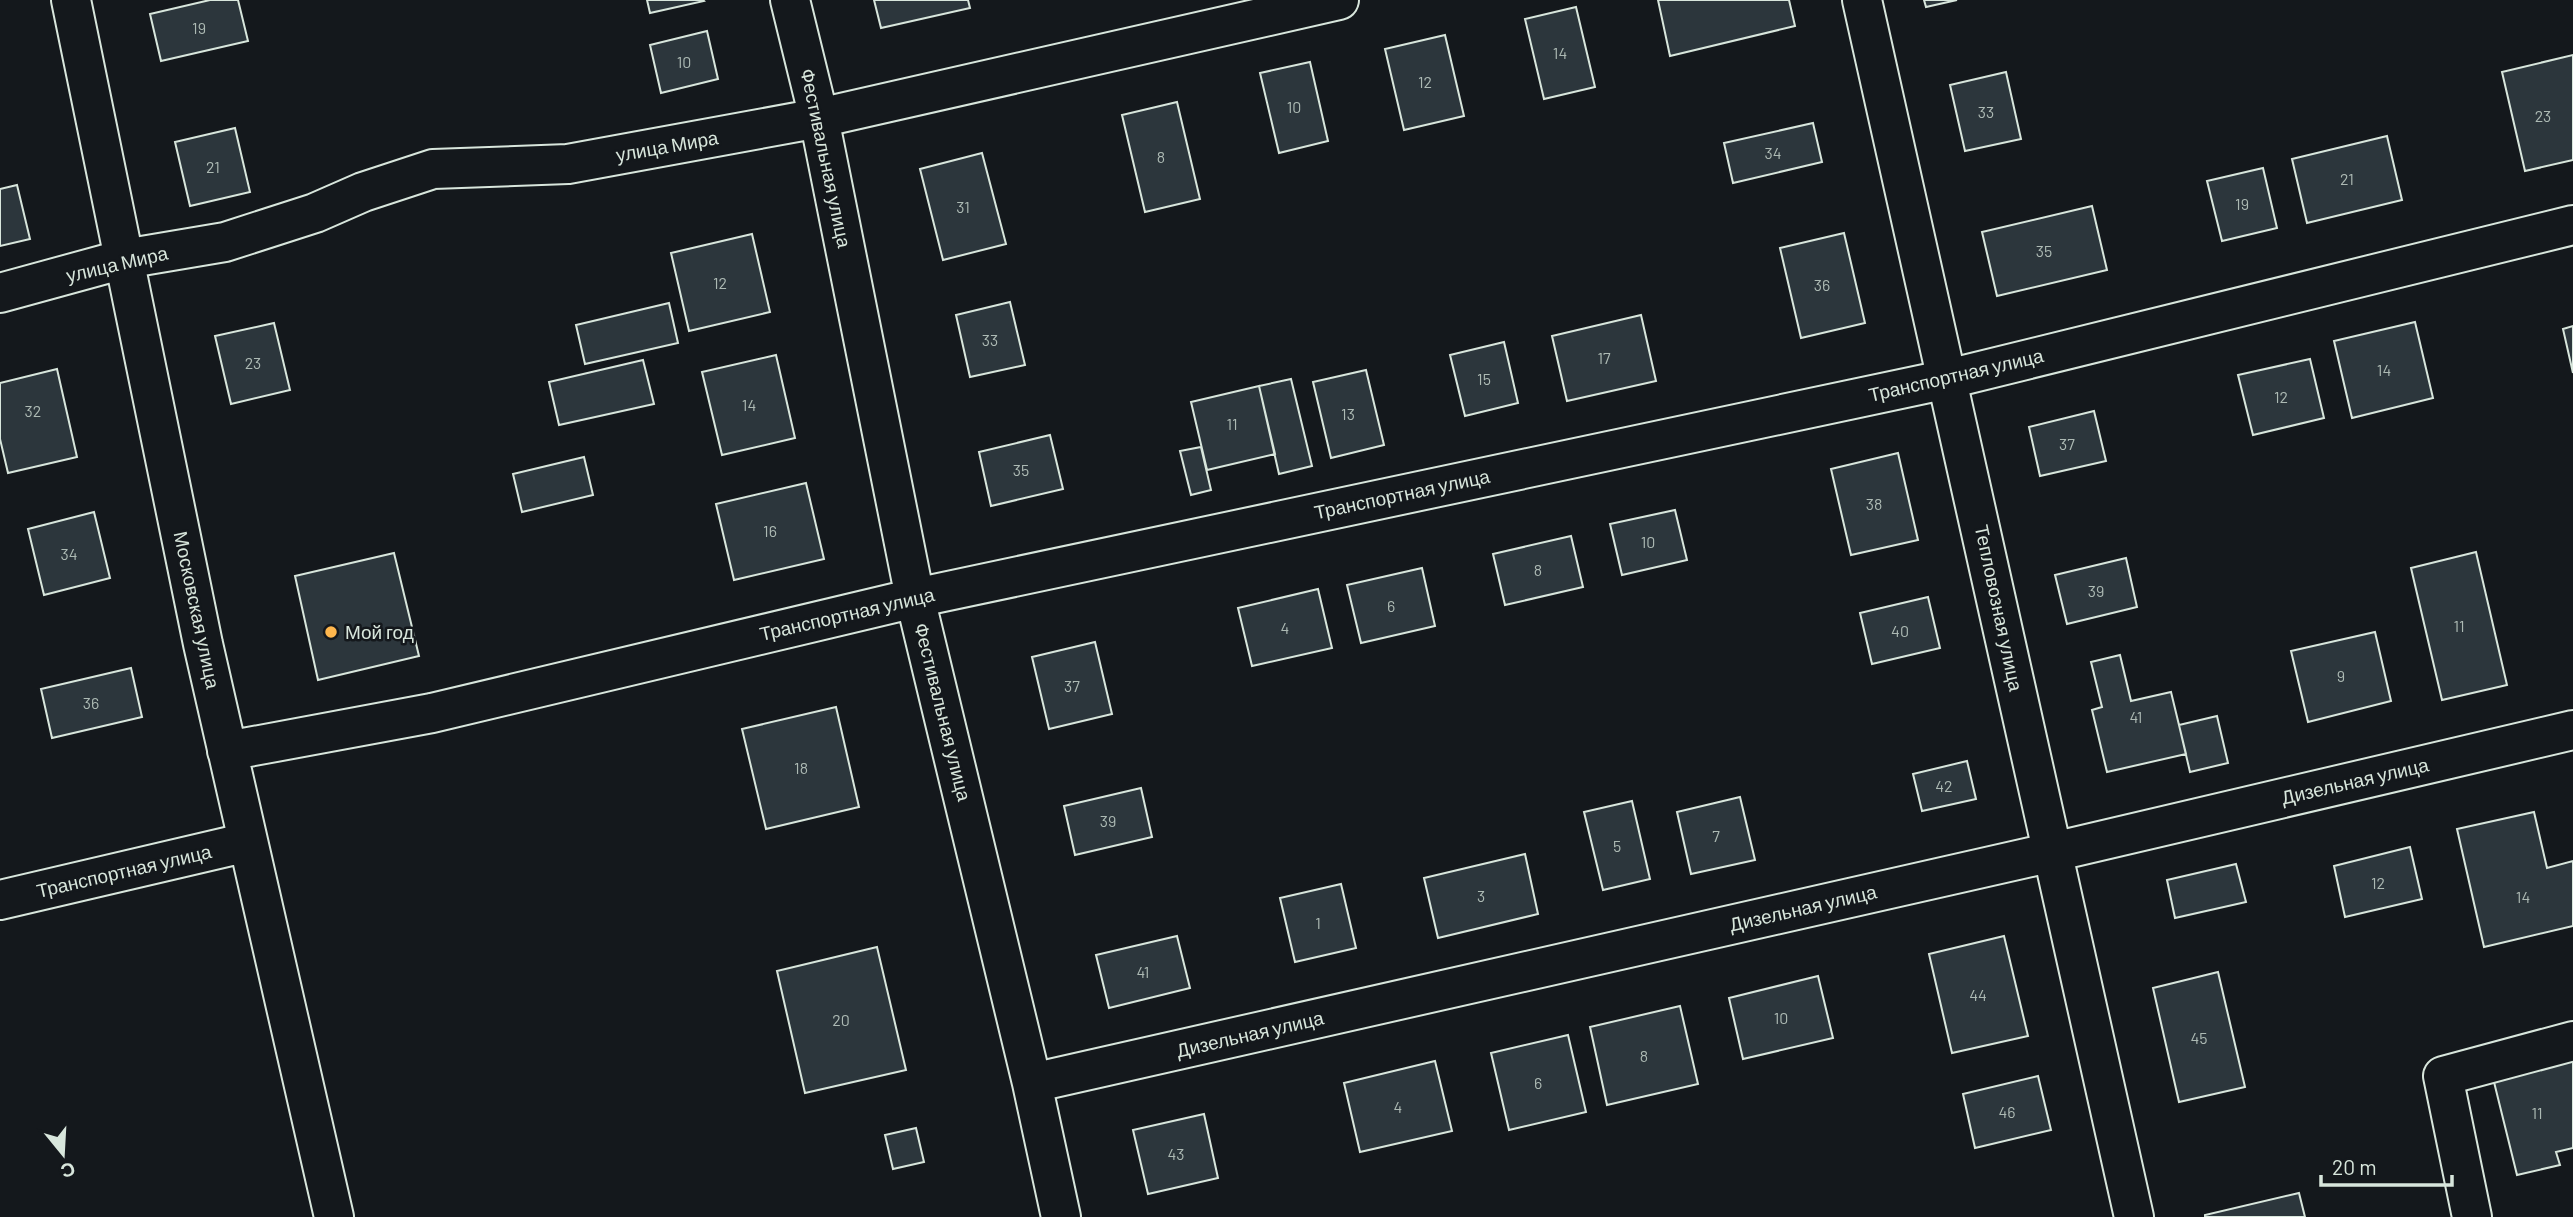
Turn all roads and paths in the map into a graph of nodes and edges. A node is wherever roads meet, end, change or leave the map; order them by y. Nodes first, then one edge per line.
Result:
1 (71, 0) edge
2 (790, 0) edge
3 (1339, 0) edge
4 (1862, 0) edge
5 (819, 118) junction
6 (2573, 225) edge
7 (124, 259) junction
8 (0, 293) edge
9 (1948, 379) junction
10 (915, 598) junction
11 (2573, 730) edge
12 (227, 751) junction
13 (248, 842) junction
14 (2053, 852) junction
15 (0, 900) edge
16 (2573, 1041) edge
17 (1032, 1083) junction
18 (334, 1217) edge
19 (1061, 1217) edge
20 (2134, 1217) edge
21 (2472, 1217) edge

1 - 7 street, Московская улица
2 - 5 street, Фестивальная улица
3 - 5 street, улица Мира
4 - 9 street, Тепловозная улица
5 - 7 street, улица Мира
5 - 10 street, Фестивальная улица
6 - 9 street, Транспортная улица
7 - 8 street, улица Мира
7 - 12 street, Московская улица
9 - 10 street, Транспортная улица
9 - 14 street, Тепловозная улица
10 - 12 street, Транспортная улица
10 - 17 street, Фестивальная улица
11 - 14 street, Дизельная улица
12 - 13 street, Московская улица
13 - 15 street, Транспортная улица
13 - 18 street, Московская улица
14 - 17 street, Дизельная улица
14 - 20 street, Тепловозная улица
16 - 21 street
17 - 19 street, Фестивальная улица

